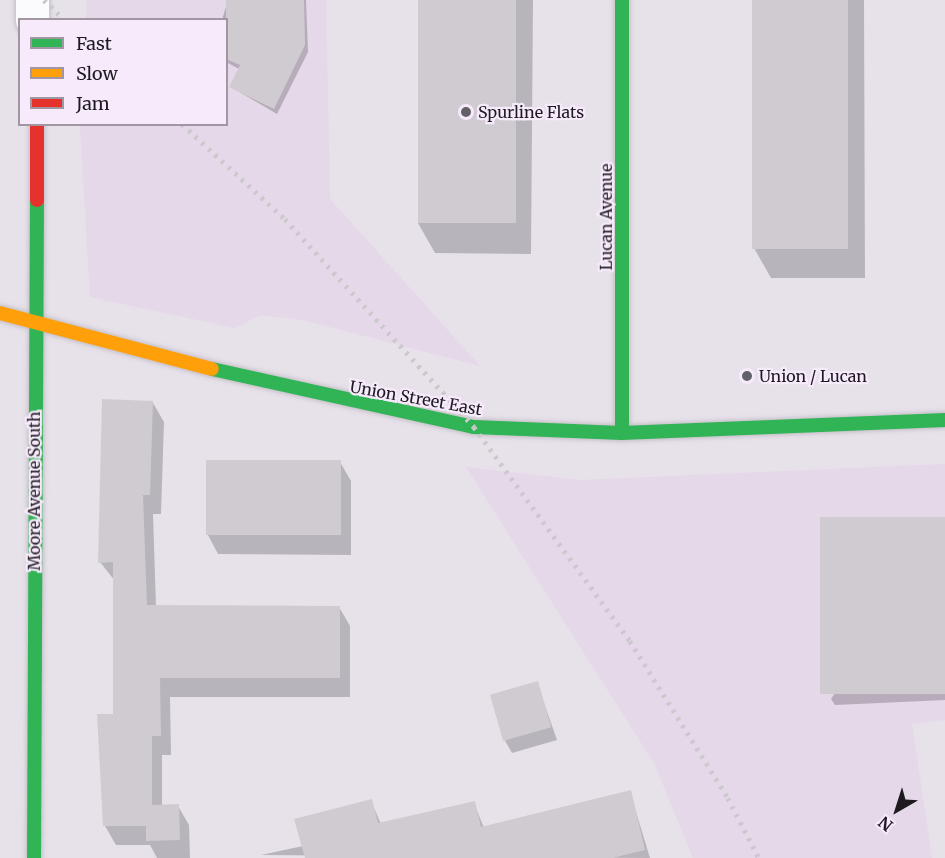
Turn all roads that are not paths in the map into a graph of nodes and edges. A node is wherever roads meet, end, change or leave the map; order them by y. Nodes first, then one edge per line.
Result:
1 (32, 0) edge
2 (622, 0) edge
3 (32, 18) edge
4 (37, 126) edge
5 (0, 313) edge
6 (33, 321) junction
7 (945, 420) edge
8 (622, 433) junction
9 (34, 858) edge

1 - 3 street
2 - 8 street, Lucan Avenue
4 - 6 street, Moore Avenue South
5 - 6 street, Union Street East
6 - 8 street, Union Street East
6 - 9 street, Moore Avenue South
7 - 8 street, Union Street East

